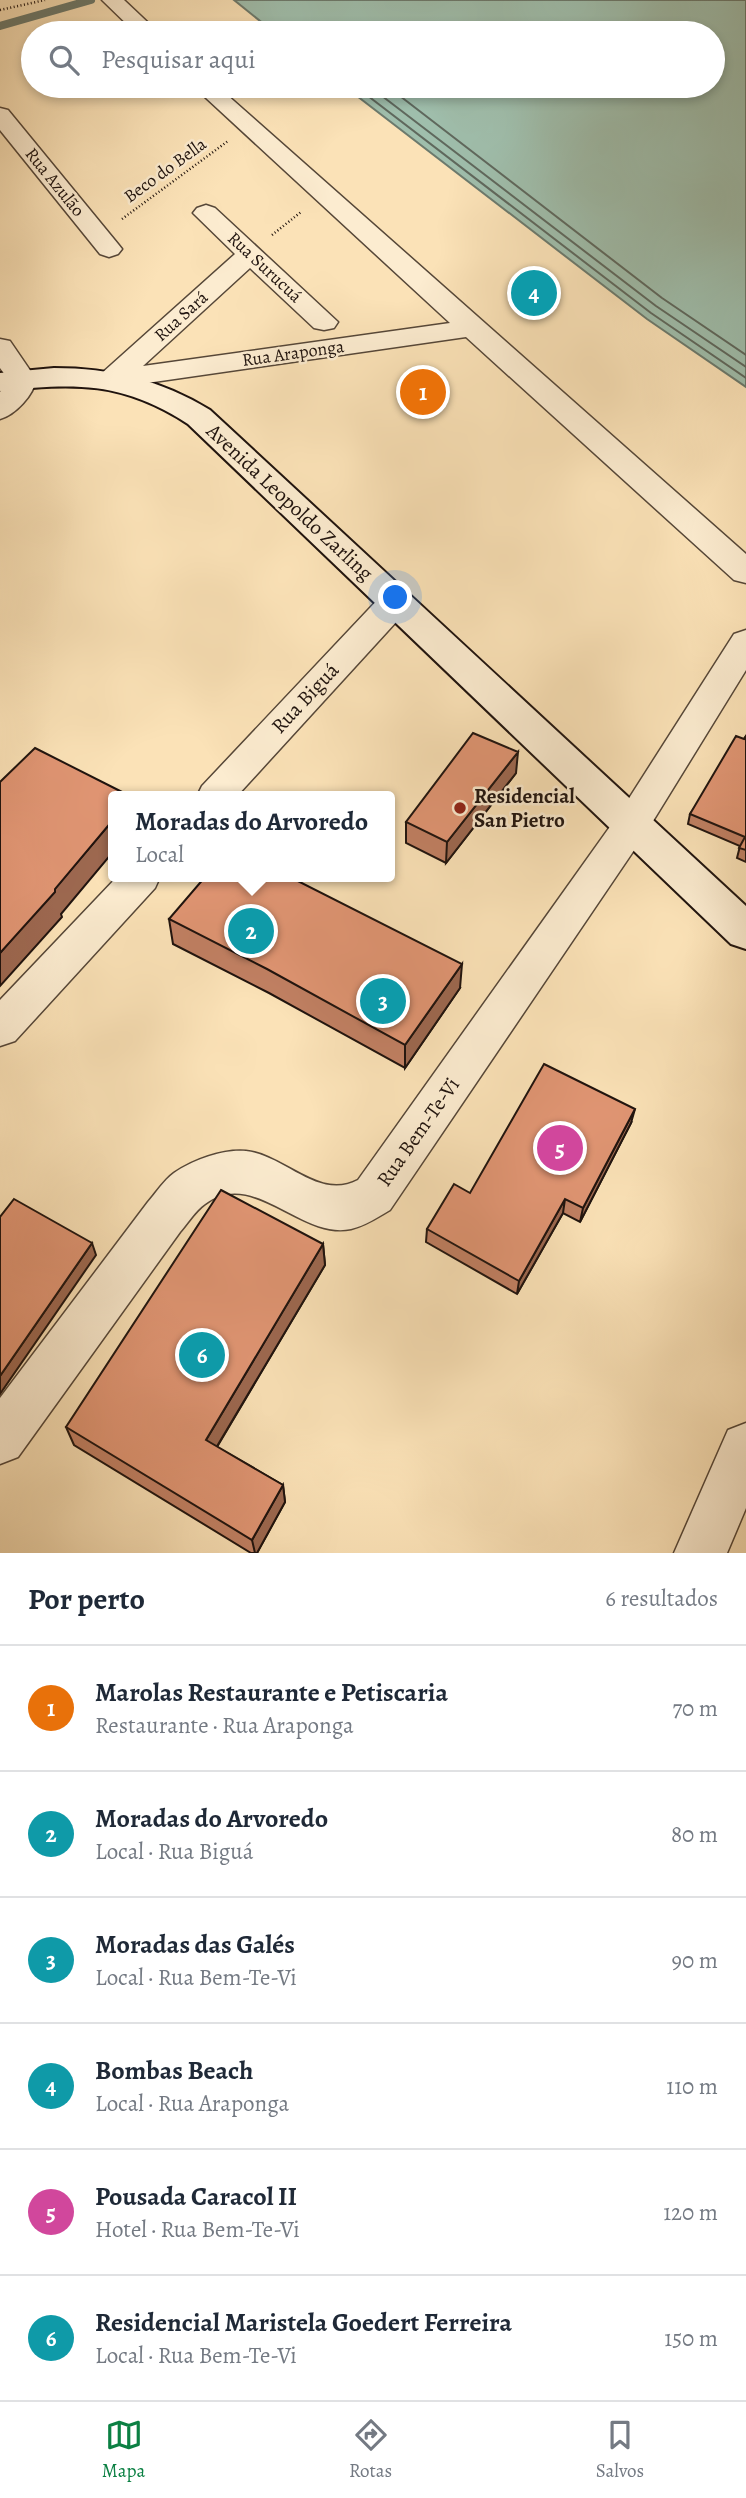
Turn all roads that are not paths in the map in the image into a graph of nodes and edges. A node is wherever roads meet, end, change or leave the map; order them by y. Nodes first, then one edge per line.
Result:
1 (113, 1) edge
2 (135, 21) edge
3 (217, 98) edge
4 (0, 115) edge
5 (206, 213) dead end
6 (104, 242) road end
7 (250, 254) junction
8 (324, 322) dead end
9 (473, 328) junction
10 (0, 347) edge
11 (112, 379) junction
12 (11, 380) edge
13 (0, 410) edge
14 (746, 572) edge
15 (396, 601) junction
16 (746, 642) edge
17 (220, 791) edge
18 (632, 824) junction
19 (136, 882) edge
20 (746, 932) edge
21 (0, 1028) edge
22 (0, 1439) edge
23 (746, 1448) edge
24 (701, 1553) edge

1 - 2 street
3 - 9 street
4 - 6 street, Rua Azulão
5 - 7 street, Rua Surucuá
7 - 8 street, Rua Surucuá
7 - 11 street, Rua Sará
9 - 11 street, Rua Araponga
9 - 14 street
10 - 12 street
11 - 12 main road, Avenida Leopoldo Zarling
11 - 15 main road, Avenida Leopoldo Zarling
12 - 13 street
15 - 17 street, Rua Biguá
15 - 18 main road, Avenida Leopoldo Zarling
16 - 18 street, Rua Bem-Te-Vi
18 - 20 main road, Avenida Leopoldo Zarling
18 - 22 street, Rua Bem-Te-Vi
19 - 21 street
23 - 24 street

